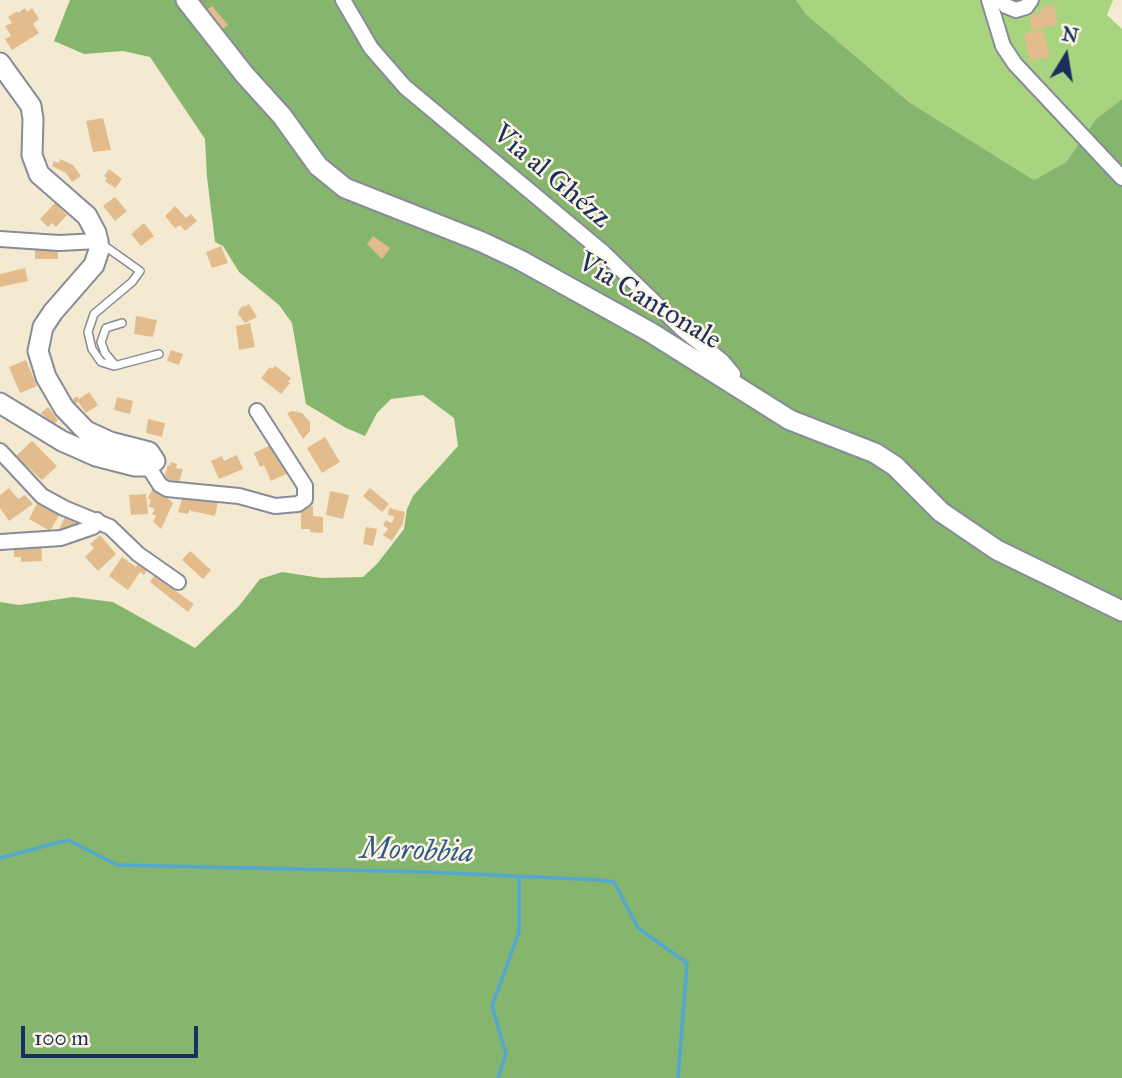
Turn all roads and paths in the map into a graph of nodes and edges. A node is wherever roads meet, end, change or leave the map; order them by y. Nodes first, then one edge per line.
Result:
1 (186, 0) edge
2 (343, 0) edge
3 (989, 0) edge
4 (1002, 0) edge
5 (1031, 0) edge
6 (0, 63) edge
7 (1122, 178) edge
8 (0, 239) edge
9 (98, 242) junction
10 (122, 323) dead end
11 (159, 354) dead end
12 (116, 366) junction
13 (732, 385) junction
14 (0, 403) edge
15 (257, 411) dead end
16 (0, 451) edge
17 (148, 466) junction
18 (97, 520) junction
19 (0, 542) edge
20 (177, 582) dead end
21 (1122, 611) edge

1 - 13 street, Via Cantonale
2 - 13 street, Via al Ghézz
3 - 7 street
4 - 5 street
6 - 9 street
8 - 9 street
9 - 12 lane
9 - 17 street
10 - 12 lane
11 - 12 lane
13 - 21 street, Via Cantonale
14 - 17 street
15 - 17 street
16 - 18 street
18 - 19 street
18 - 20 street

